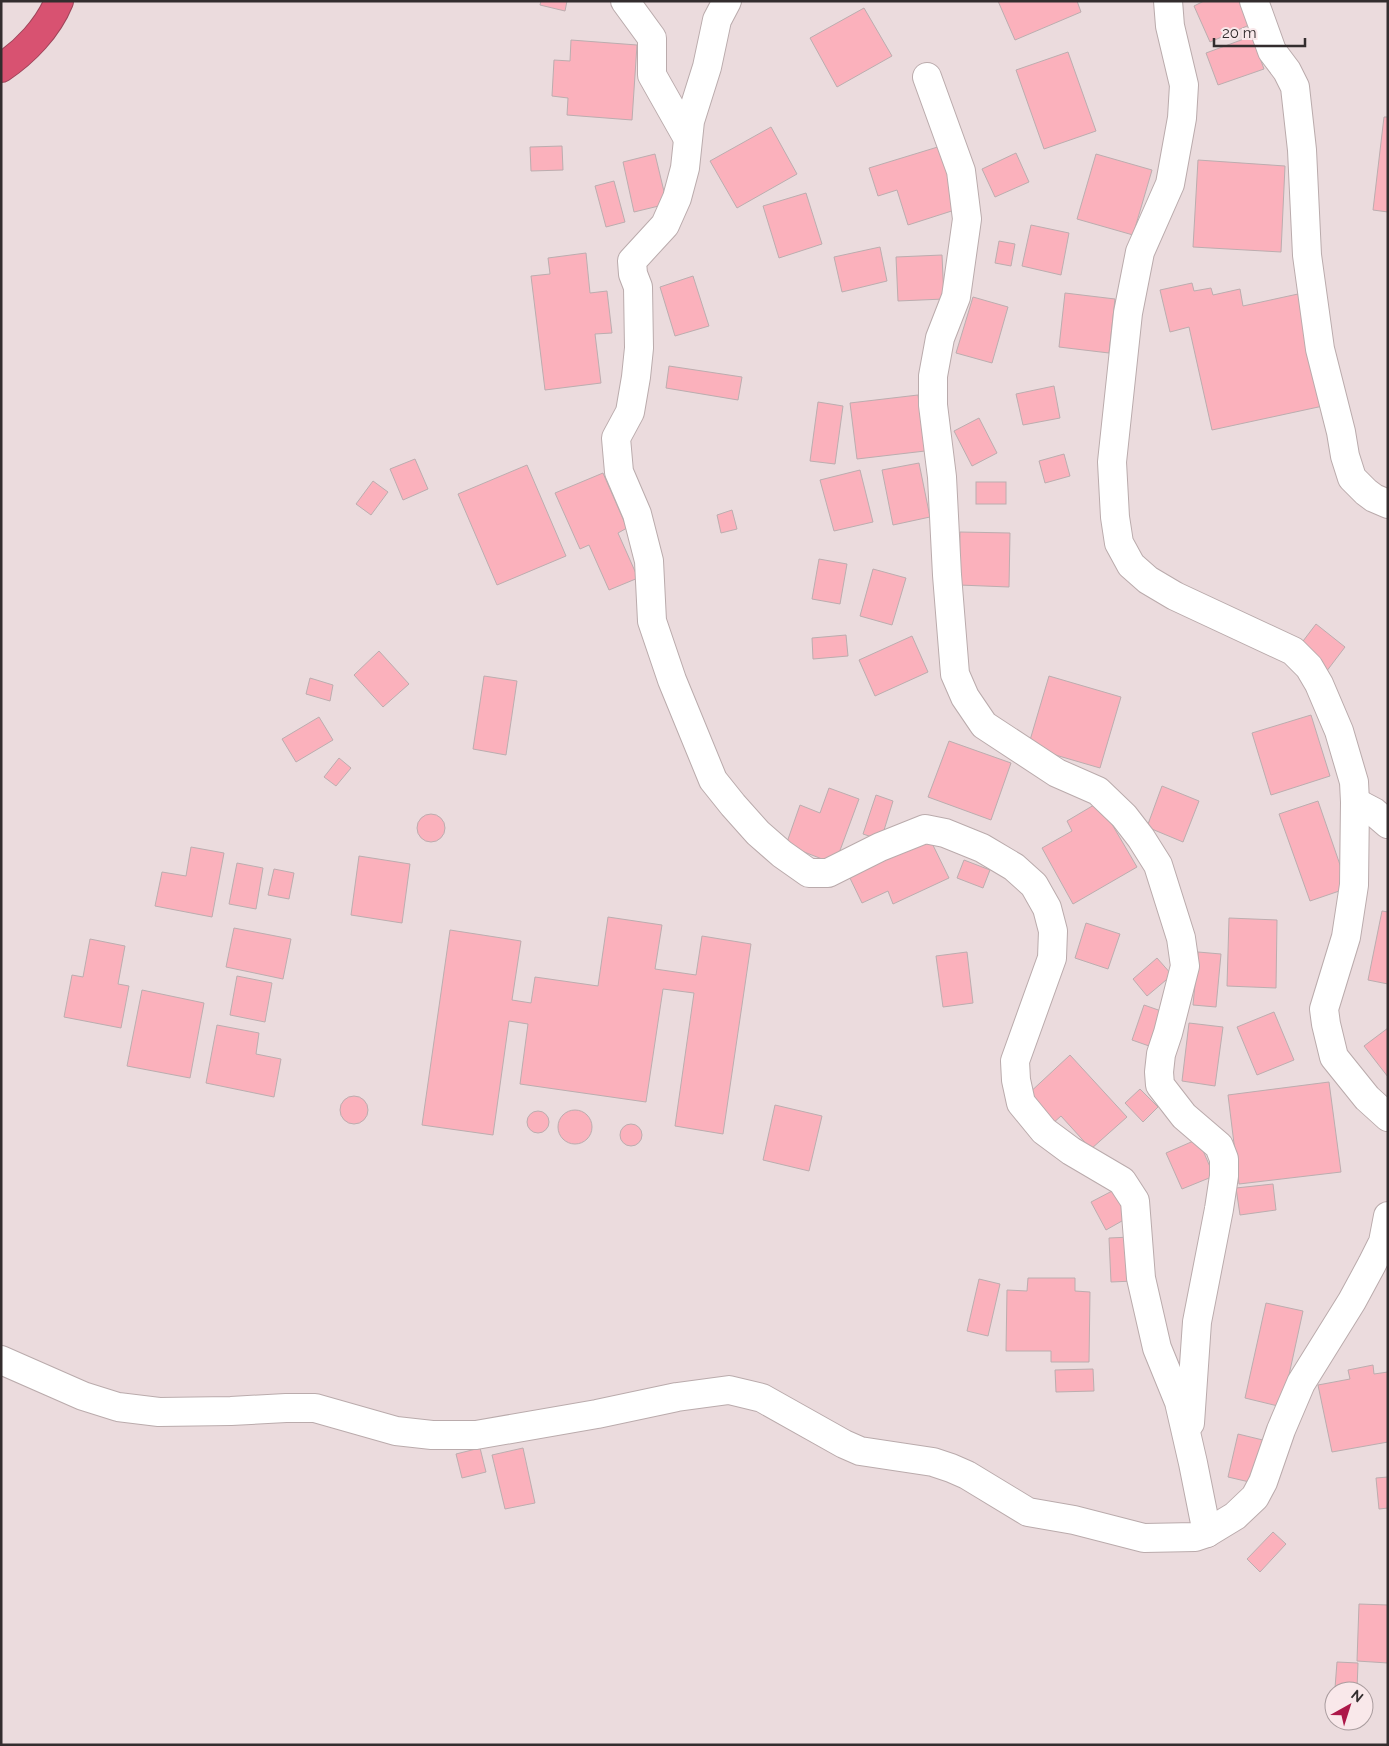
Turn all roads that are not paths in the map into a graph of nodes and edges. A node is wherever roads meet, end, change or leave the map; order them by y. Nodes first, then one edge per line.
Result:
1 (59, 1) edge
2 (625, 1) edge
3 (727, 1) edge
4 (1168, 1) edge
5 (1254, 1) edge
6 (1, 68) edge
7 (927, 78) dead end
8 (688, 136) junction
9 (1388, 504) edge
10 (1356, 802) junction
11 (1388, 824) edge
12 (1388, 1117) edge
13 (1388, 1216) edge
14 (1, 1360) edge
15 (1188, 1442) junction
16 (1207, 1533) junction

1 - 6 highway
2 - 8 street
3 - 8 street
4 - 10 street
5 - 9 street
7 - 15 street
8 - 15 street
10 - 11 street
10 - 12 street
13 - 16 street
14 - 16 street
15 - 16 street

